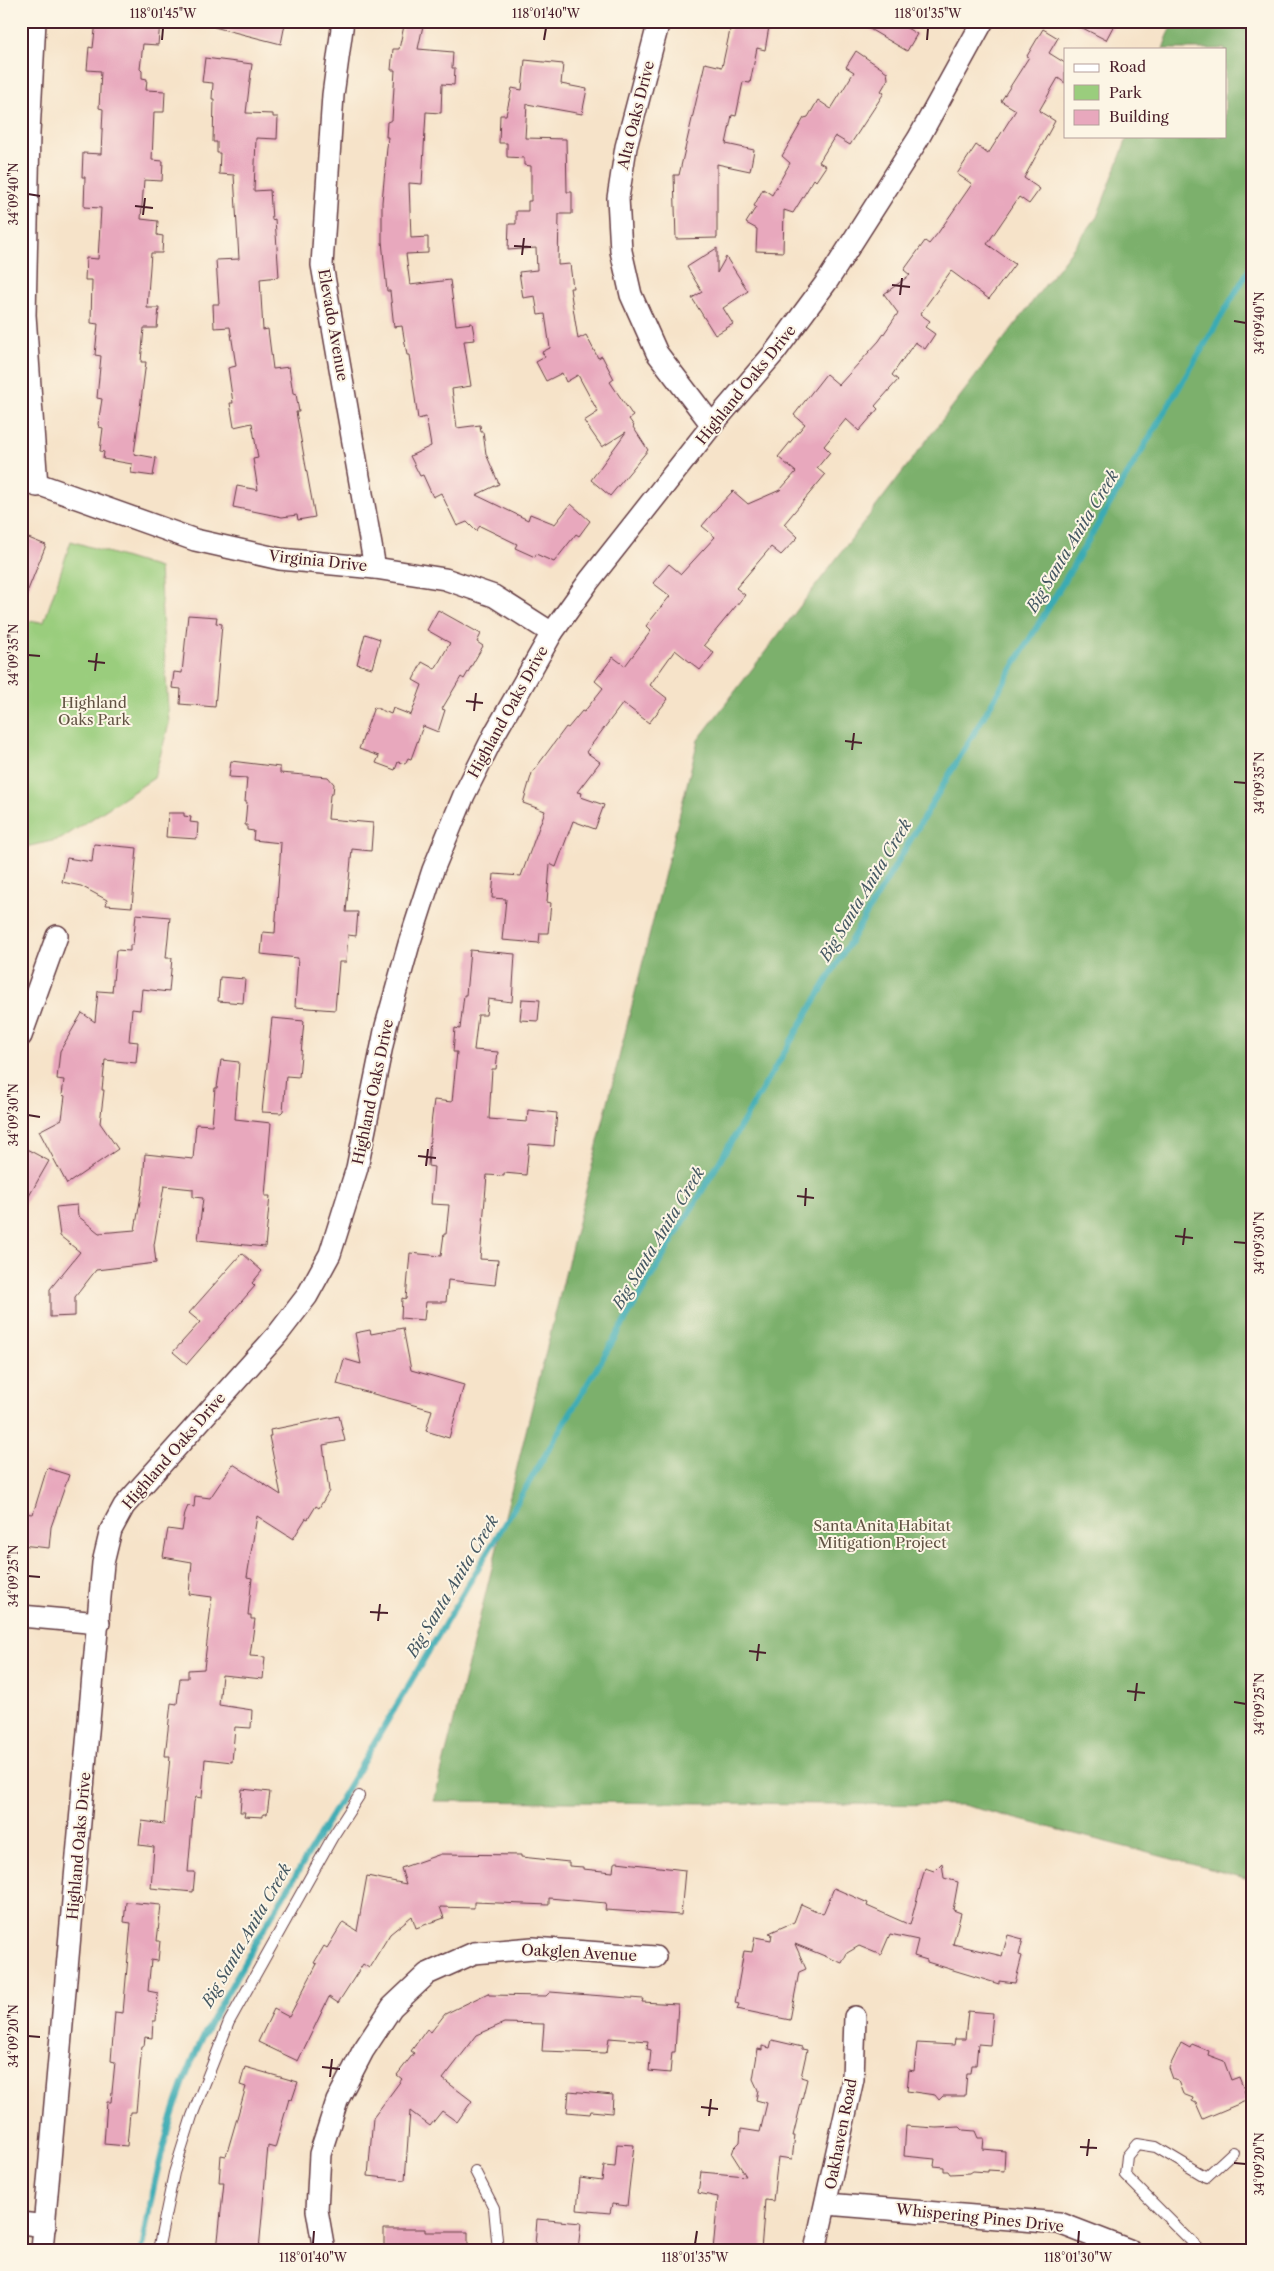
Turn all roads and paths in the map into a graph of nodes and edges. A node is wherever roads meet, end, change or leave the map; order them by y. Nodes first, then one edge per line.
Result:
1 (36, 21) edge
2 (343, 21) edge
3 (660, 21) edge
4 (983, 21) edge
5 (712, 425) junction
6 (29, 482) edge
7 (375, 568) junction
8 (552, 633) junction
9 (57, 936) dead end
10 (21, 1036) edge
11 (21, 1616) edge
12 (99, 1623) junction
13 (359, 1796) dead end
14 (655, 1957) dead end
15 (855, 2017) dead end
16 (1233, 2152) dead end
17 (475, 2171) dead end
18 (827, 2204) junction
19 (21, 2223) edge
20 (44, 2226) junction
21 (42, 2250) edge
22 (158, 2250) edge
23 (324, 2250) edge
24 (498, 2250) edge
25 (815, 2250) edge
26 (1129, 2250) edge
27 (1200, 2250) edge

1 - 6 street
2 - 7 street, Elevado Avenue
3 - 5 street, Alta Oaks Drive
4 - 5 street, Highland Oaks Drive
5 - 8 street, Highland Oaks Drive
6 - 7 street, Virginia Drive
7 - 8 street, Virginia Drive
8 - 12 street, Highland Oaks Drive
9 - 10 street
11 - 12 street
12 - 20 street, Highland Oaks Drive
13 - 22 lane
14 - 23 street, Oakglen Avenue
15 - 18 street, Oakhaven Road
16 - 27 lane
17 - 24 lane
18 - 25 street, Oakhaven Road
18 - 26 street, Whispering Pines Drive
19 - 20 street
20 - 21 street, Highland Oaks Drive

